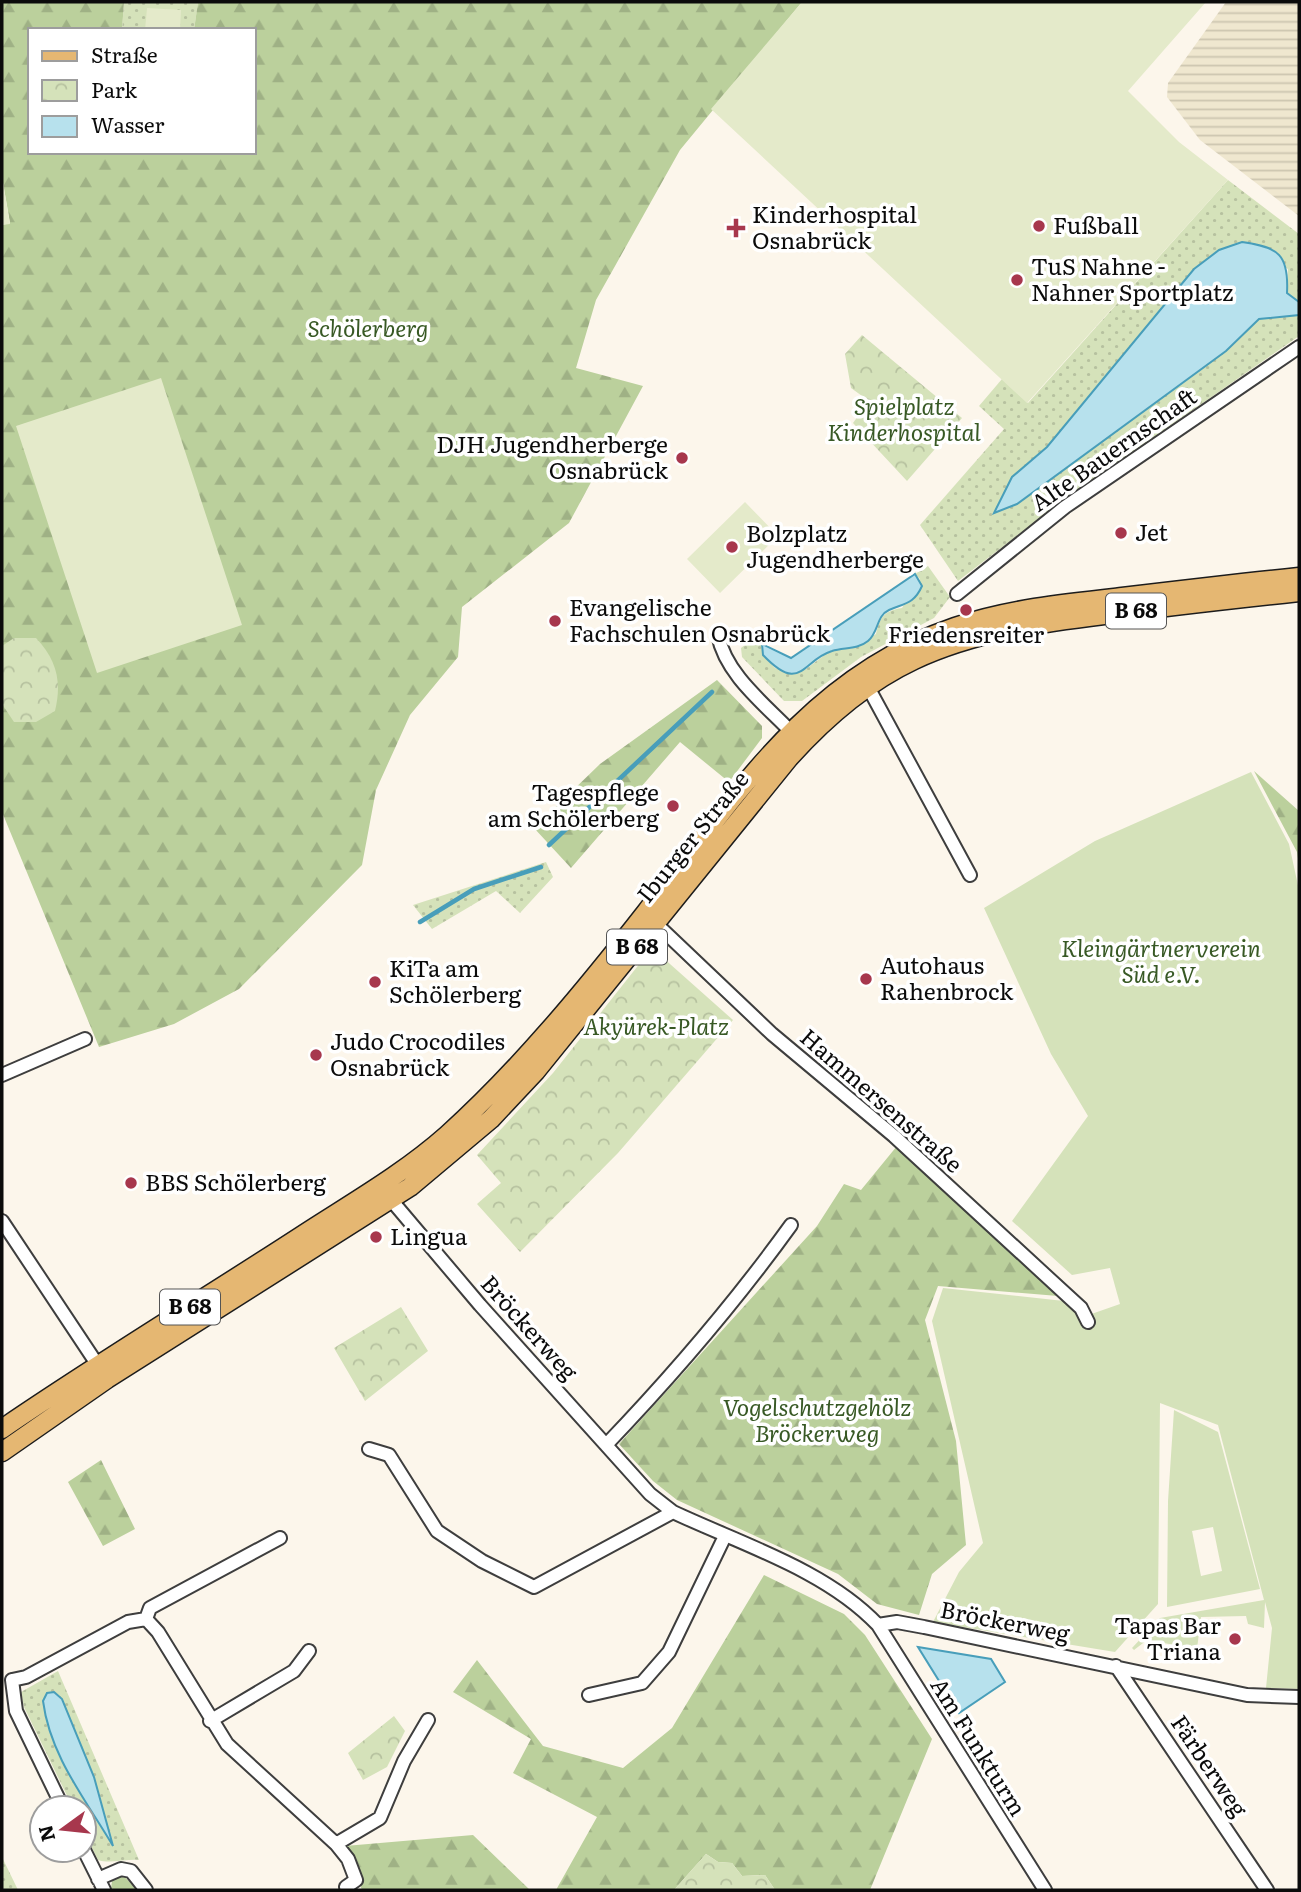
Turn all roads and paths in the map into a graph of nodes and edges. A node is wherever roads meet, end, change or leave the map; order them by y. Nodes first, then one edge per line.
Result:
1 (1299, 347) edge
2 (1299, 576) edge
3 (1299, 592) edge
4 (957, 594) dead end
5 (718, 635) dead end
6 (868, 687) junction
7 (796, 737) junction
8 (970, 875) dead end
9 (650, 918) junction
10 (85, 1039) dead end
11 (2, 1075) edge
12 (380, 1185) junction
13 (391, 1200) junction
14 (2, 1221) edge
15 (791, 1225) dead end
16 (1088, 1322) dead end
17 (102, 1371) junction
18 (2, 1429) edge
19 (606, 1445) junction
20 (369, 1449) dead end
21 (2, 1452) edge
22 (673, 1512) junction
23 (725, 1536) junction
24 (280, 1538) dead end
25 (146, 1619) junction
26 (878, 1625) junction
27 (309, 1651) dead end
28 (1116, 1666) junction
29 (7, 1677) edge
30 (589, 1695) dead end
31 (1299, 1697) edge
32 (428, 1720) dead end
33 (210, 1721) junction
34 (56, 1794) edge
35 (336, 1844) junction
36 (91, 1864) edge
37 (101, 1885) edge
38 (345, 1887) dead end
39 (146, 1890) edge
40 (1045, 1890) edge
41 (1267, 1890) edge

1 - 4 street, Alte Bauernschaft
2 - 7 main road, Iburger Straße / B 68
3 - 6 main road, Iburger Straße / B 68
5 - 7 street
6 - 7 main road, Iburger Straße / B 68
6 - 8 street
7 - 9 main road, Iburger Straße / B 68
9 - 12 main road, Iburger Straße / B 68
9 - 13 main road, Iburger Straße / B 68
9 - 16 street, Hammersenstraße
10 - 11 street
12 - 13 street, Bröckerweg
12 - 17 main road, Iburger Straße / B 68
13 - 17 main road, Iburger Straße / B 68
13 - 19 street, Bröckerweg
14 - 17 street
15 - 19 street
17 - 18 main road, Iburger Straße / B 68
17 - 21 main road, Iburger Straße / B 68
19 - 22 street, Bröckerweg
20 - 22 street
22 - 23 street, Bröckerweg
23 - 26 street, Bröckerweg
23 - 30 street
24 - 25 street
25 - 29 street
25 - 33 street
26 - 28 street, Bröckerweg
26 - 40 street, Am Funkturm
27 - 33 street
28 - 31 street, Bröckerweg
28 - 41 street, Färberweg
29 - 34 street
32 - 35 street
33 - 35 street
35 - 38 street
36 - 37 street
37 - 39 street

